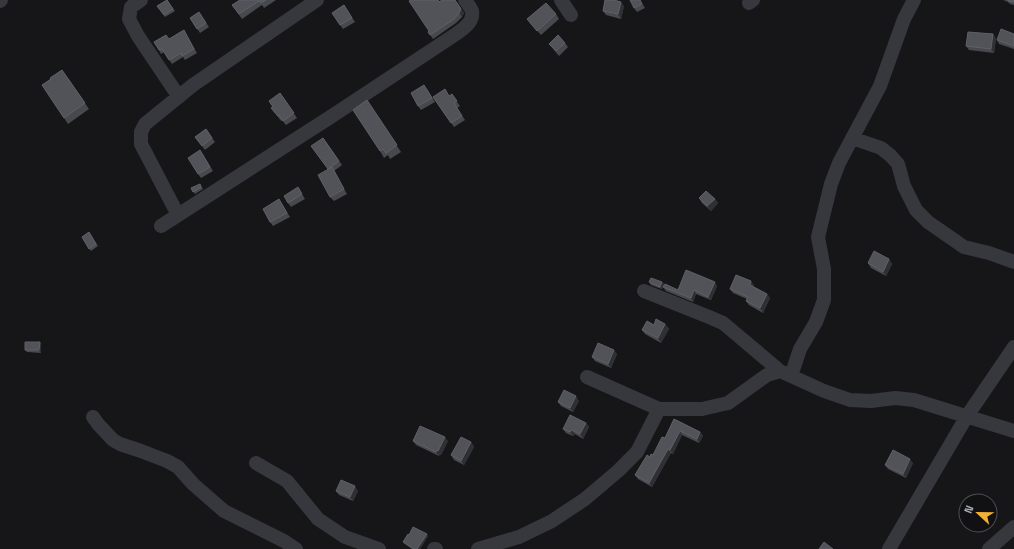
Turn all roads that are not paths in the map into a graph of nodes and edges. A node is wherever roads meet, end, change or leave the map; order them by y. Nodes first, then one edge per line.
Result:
1 (141, 0) edge
2 (317, 0) edge
3 (465, 0) edge
4 (561, 0) edge
5 (914, 0) edge
6 (571, 15) dead end
7 (179, 97) junction
8 (852, 138) junction
9 (178, 214) junction
10 (161, 226) dead end
11 (1014, 262) edge
12 (644, 291) dead end
13 (1014, 347) edge
14 (786, 374) junction
15 (588, 377) dead end
16 (659, 409) junction
17 (967, 416) junction
18 (94, 417) dead end
19 (1014, 431) edge
20 (256, 463) dead end
21 (1014, 526) edge
22 (296, 549) edge
23 (379, 549) edge
24 (478, 549) edge
25 (889, 549) edge
26 (989, 549) edge

1 - 7 street
2 - 7 street
3 - 9 street
4 - 6 street
5 - 8 street
7 - 9 street
8 - 11 street
8 - 14 street
9 - 10 street
12 - 14 street
13 - 17 street
14 - 16 street
14 - 17 street
15 - 16 street
16 - 24 street
17 - 19 street
17 - 25 street
18 - 22 street
20 - 23 street
21 - 26 street

